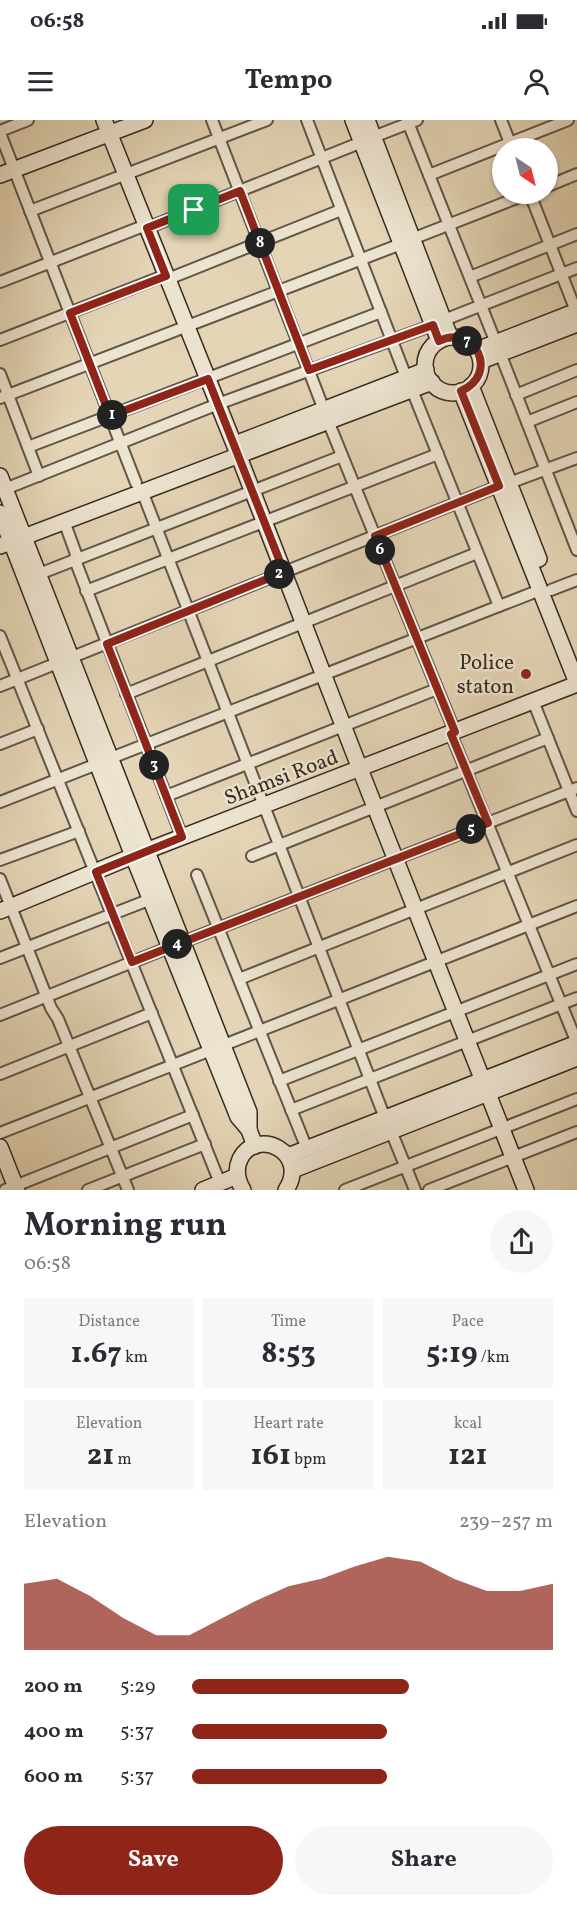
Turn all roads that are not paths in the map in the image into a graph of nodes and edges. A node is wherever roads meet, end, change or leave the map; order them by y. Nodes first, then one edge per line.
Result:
1 (28, 120) edge
2 (145, 120) edge
3 (212, 120) edge
4 (267, 120) edge
5 (307, 120) edge
6 (353, 120) edge
7 (367, 120) edge
8 (501, 120) edge
9 (568, 120) edge
10 (411, 121) edge
11 (107, 127) edge
12 (0, 132) edge
13 (219, 138) junction
14 (508, 138) edge
15 (529, 138) edge
16 (368, 140) junction
17 (492, 153) edge
18 (321, 159) junction
19 (7, 172) edge
20 (126, 174) junction
21 (577, 174) edge
22 (429, 176) junction
23 (558, 182) edge
24 (240, 191) junction
25 (503, 204) edge
26 (533, 204) edge
27 (341, 210) junction
28 (30, 211) junction
29 (449, 225) junction
30 (147, 226) junction
31 (577, 234) edge
32 (407, 241) junction
33 (259, 242) junction
34 (550, 245) junction
35 (361, 260) junction
36 (50, 262) junction
37 (577, 268) edge
38 (561, 274) junction
39 (167, 277) junction
40 (470, 277) junction
41 (0, 282) edge
42 (278, 291) junction
43 (481, 305) junction
44 (381, 312) junction
45 (70, 313) junction
46 (577, 316) edge
47 (438, 322) junction
48 (187, 327) junction
49 (445, 339) junction
50 (0, 340) edge
51 (392, 340) junction
52 (298, 344) junction
53 (498, 348) junction
54 (479, 356) junction
55 (90, 364) junction
56 (309, 370) junction
57 (577, 370) edge
58 (0, 374) edge
59 (429, 376) junction
60 (208, 379) junction
61 (409, 383) junction
62 (466, 388) junction
63 (516, 395) junction
64 (4, 397) edge
65 (577, 402) edge
66 (218, 404) junction
67 (326, 415) junction
68 (110, 416) junction
69 (527, 422) junction
70 (121, 443) junction
71 (28, 447) junction
72 (236, 450) junction
73 (438, 454) junction
74 (342, 456) junction
75 (577, 458) edge
76 (545, 470) junction
77 (39, 476) junction
78 (3, 482) edge
79 (504, 485) junction
80 (355, 486) junction
81 (139, 487) junction
82 (252, 491) junction
83 (457, 502) junction
84 (0, 513) edge
85 (64, 521) junction
86 (264, 522) junction
87 (572, 522) edge
88 (157, 528) junction
89 (375, 536) junction
90 (11, 537) edge
91 (577, 550) edge
92 (477, 553) junction
93 (169, 559) junction
94 (75, 560) junction
95 (284, 572) junction
96 (39, 574) junction
97 (577, 580) edge
98 (395, 586) junction
99 (545, 590) junction
100 (87, 591) junction
101 (499, 606) junction
102 (189, 611) junction
103 (303, 623) junction
104 (0, 636) edge
105 (416, 638) junction
106 (107, 644) junction
107 (577, 657) edge
108 (65, 660) junction
109 (208, 661) junction
110 (323, 674) junction
111 (18, 679) junction
112 (577, 684) edge
113 (0, 686) edge
114 (437, 689) junction
115 (126, 694) junction
116 (533, 701) junction
117 (228, 712) junction
118 (343, 726) junction
119 (38, 729) junction
120 (453, 733) junction
121 (548, 738) junction
122 (0, 744) edge
123 (146, 744) junction
124 (104, 761) junction
125 (248, 764) junction
126 (360, 770) junction
127 (466, 771) junction
128 (58, 779) junction
129 (573, 789) edge
130 (166, 796) junction
131 (0, 802) edge
132 (264, 806) junction
133 (375, 807) junction
134 (577, 811) edge
135 (488, 823) junction
136 (79, 831) junction
137 (182, 837) junction
138 (280, 845) junction
139 (577, 846) edge
140 (140, 853) junction
141 (252, 856) dead end
142 (395, 859) junction
143 (0, 860) edge
144 (96, 872) junction
145 (507, 873) junction
146 (197, 875) dead end
147 (0, 879) edge
148 (300, 896) junction
149 (151, 899) junction
150 (577, 906) edge
151 (5, 908) edge
152 (415, 910) junction
153 (112, 914) junction
154 (529, 925) junction
155 (219, 928) junction
156 (176, 944) junction
157 (27, 947) junction
158 (320, 948) junction
159 (0, 957) edge
160 (132, 962) junction
161 (436, 962) junction
162 (577, 963) edge
163 (549, 975) junction
164 (239, 979) junction
165 (47, 997) junction
166 (577, 998) edge
167 (340, 1000) junction
168 (561, 1004) junction
169 (456, 1012) junction
170 (152, 1013) junction
171 (0, 1015) edge
172 (260, 1032) junction
173 (467, 1041) junction
174 (577, 1043) edge
175 (69, 1046) junction
176 (217, 1049) junction
177 (359, 1050) junction
178 (577, 1058) edge
179 (173, 1065) junction
180 (0, 1074) edge
181 (370, 1079) junction
182 (279, 1081) junction
183 (485, 1086) junction
184 (90, 1097) junction
185 (577, 1099) edge
186 (291, 1110) junction
187 (193, 1115) junction
188 (388, 1125) junction
189 (502, 1128) junction
190 (577, 1132) edge
191 (0, 1133) edge
192 (205, 1144) junction
193 (255, 1146) junction
194 (0, 1147) edge
195 (111, 1148) junction
196 (307, 1149) junction
197 (513, 1157) junction
198 (291, 1163) junction
199 (406, 1166) junction
200 (123, 1176) junction
201 (220, 1183) junction
202 (240, 1183) edge
203 (12, 1189) edge
204 (88, 1190) edge
205 (128, 1190) edge
206 (203, 1190) edge
207 (286, 1190) edge
208 (345, 1190) edge
209 (416, 1190) edge
210 (429, 1190) edge
211 (526, 1190) edge

1 - 12 street
2 - 11 street
3 - 13 street
4 - 13 street
5 - 18 street
6 - 16 street
7 - 16 street
8 - 14 street
9 - 15 street
10 - 16 street
10 - 22 street
11 - 19 street
11 - 20 street
12 - 19 street
13 - 20 street
13 - 24 street
16 - 18 street
16 - 32 street
17 - 22 street
18 - 24 street
18 - 27 street
19 - 28 street
20 - 28 street
20 - 30 street
21 - 23 street
22 - 29 street
24 - 30 street
24 - 33 street
25 - 29 street
26 - 34 street
27 - 33 street
27 - 35 street
28 - 36 street
29 - 32 street
29 - 40 street
30 - 36 street
30 - 39 street
31 - 34 street
32 - 35 street
32 - 47 street
33 - 39 street
33 - 42 street
34 - 38 street
34 - 40 street
35 - 42 street
35 - 44 street
36 - 41 street
36 - 45 street
37 - 38 street
38 - 43 street
38 - 46 street
39 - 45 street
39 - 48 street
40 - 43 street
42 - 48 street
42 - 52 street
43 - 47 street
43 - 53 street
44 - 51 street
44 - 52 street
45 - 50 street
45 - 55 street
46 - 53 street
47 - 49 street
47 - 51 street
48 - 55 street
48 - 60 street
49 - 54 street
49 - 59 street
51 - 56 street
51 - 61 street
52 - 56 street
52 - 60 street
53 - 54 street
53 - 63 street
54 - 62 street
55 - 64 street
55 - 68 street
56 - 66 street
56 - 67 street
57 - 63 street
58 - 64 street
59 - 61 street
59 - 62 street
60 - 66 street
60 - 68 street
61 - 67 street
61 - 73 street
62 - 79 street
63 - 69 street
64 - 71 street
65 - 69 street
66 - 70 street
66 - 72 street
67 - 72 street
67 - 74 street
68 - 70 street
68 - 71 street
69 - 76 street
70 - 77 street
70 - 81 street
71 - 77 street
72 - 81 street
72 - 82 street
73 - 80 street
73 - 83 street
74 - 80 street
74 - 82 street
75 - 76 street
76 - 79 street
76 - 87 street
77 - 78 street
78 - 90 street
79 - 83 street
79 - 99 street
80 - 86 street
80 - 89 street
81 - 85 street
81 - 88 street
81 - 90 street
82 - 86 street
82 - 88 street
83 - 89 street
83 - 92 street
84 - 90 street
85 - 90 street
85 - 94 street
86 - 93 street
86 - 95 street
87 - 91 street
88 - 93 street
88 - 94 street
89 - 95 street
89 - 98 street
90 - 96 street
90 - 108 street
92 - 98 street
92 - 101 street
93 - 100 street
93 - 102 street
94 - 96 street
94 - 100 street
95 - 102 street
95 - 103 street
96 - 108 street
97 - 99 street
98 - 103 street
98 - 105 street
99 - 101 street
99 - 107 street
99 - 112 street
100 - 106 street
101 - 105 street
102 - 106 street
102 - 109 street
103 - 109 street
103 - 110 street
104 - 111 street
105 - 110 street
105 - 114 street
106 - 108 street
106 - 115 street
108 - 111 street
108 - 124 street
109 - 115 street
109 - 117 street
110 - 117 street
110 - 118 street
111 - 113 street
111 - 119 street
112 - 116 street, Shamsi Road
114 - 118 street
114 - 120 street
115 - 123 street
116 - 120 street, Shamsi Road
116 - 121 street
117 - 123 street
117 - 125 street
118 - 125 street
118 - 126 street
119 - 122 street
119 - 128 street
120 - 126 street, Shamsi Road
120 - 127 street
121 - 127 street
121 - 129 street
123 - 124 street
123 - 130 street
124 - 128 street
124 - 140 street
125 - 130 street
125 - 132 street
126 - 132 street, Shamsi Road
126 - 133 street
127 - 133 street
127 - 135 street
128 - 131 street
128 - 136 street
129 - 134 street
129 - 135 street
130 - 137 street
132 - 137 street, Shamsi Road
132 - 138 street
133 - 138 street
133 - 142 street
135 - 142 street
135 - 145 street
136 - 143 street
136 - 144 street
137 - 140 street, Shamsi Road
138 - 141 street
138 - 148 street
139 - 145 street
140 - 144 street, Shamsi Road
140 - 149 street
140 - 156 street
142 - 148 street
142 - 152 street
144 - 151 street, Shamsi Road
144 - 153 street
145 - 152 street
145 - 154 street
146 - 155 street
147 - 151 street
148 - 155 street
148 - 158 street
149 - 153 street
149 - 156 street
150 - 154 street
151 - 157 street
152 - 158 street
152 - 161 street
153 - 157 street
153 - 160 street
154 - 161 street
154 - 163 street
155 - 156 street
155 - 164 street
156 - 160 street
156 - 176 street
157 - 159 street
157 - 165 street
158 - 164 street
158 - 167 street
160 - 165 street
160 - 170 street
161 - 167 street
161 - 169 street
162 - 163 street
163 - 168 street
163 - 169 street
164 - 172 street
165 - 171 street
165 - 175 street
166 - 168 street
167 - 172 street
167 - 177 street
168 - 173 street
168 - 174 street
169 - 173 street
169 - 177 street
170 - 175 street
170 - 179 street
172 - 176 street
172 - 182 street
173 - 181 street
173 - 183 street
174 - 183 street
175 - 180 street
175 - 184 street
176 - 179 street
176 - 193 street
177 - 181 street
177 - 182 street
178 - 183 street
179 - 184 street
179 - 187 street
181 - 186 street
181 - 188 street
182 - 186 street
183 - 188 street
183 - 189 street
184 - 191 street
184 - 195 street
185 - 189 street
186 - 196 street
187 - 192 street
187 - 195 street
188 - 196 street
188 - 198 street
188 - 199 street
189 - 197 street
189 - 199 street
190 - 197 street
192 - 200 street
192 - 201 street
193 - 198 street
193 - 202 street
194 - 203 street
195 - 200 street
195 - 203 street
196 - 198 street
197 - 210 street
197 - 211 street
198 - 207 street
199 - 208 street
199 - 209 street
200 - 204 street
200 - 205 street
201 - 202 street
201 - 206 street

